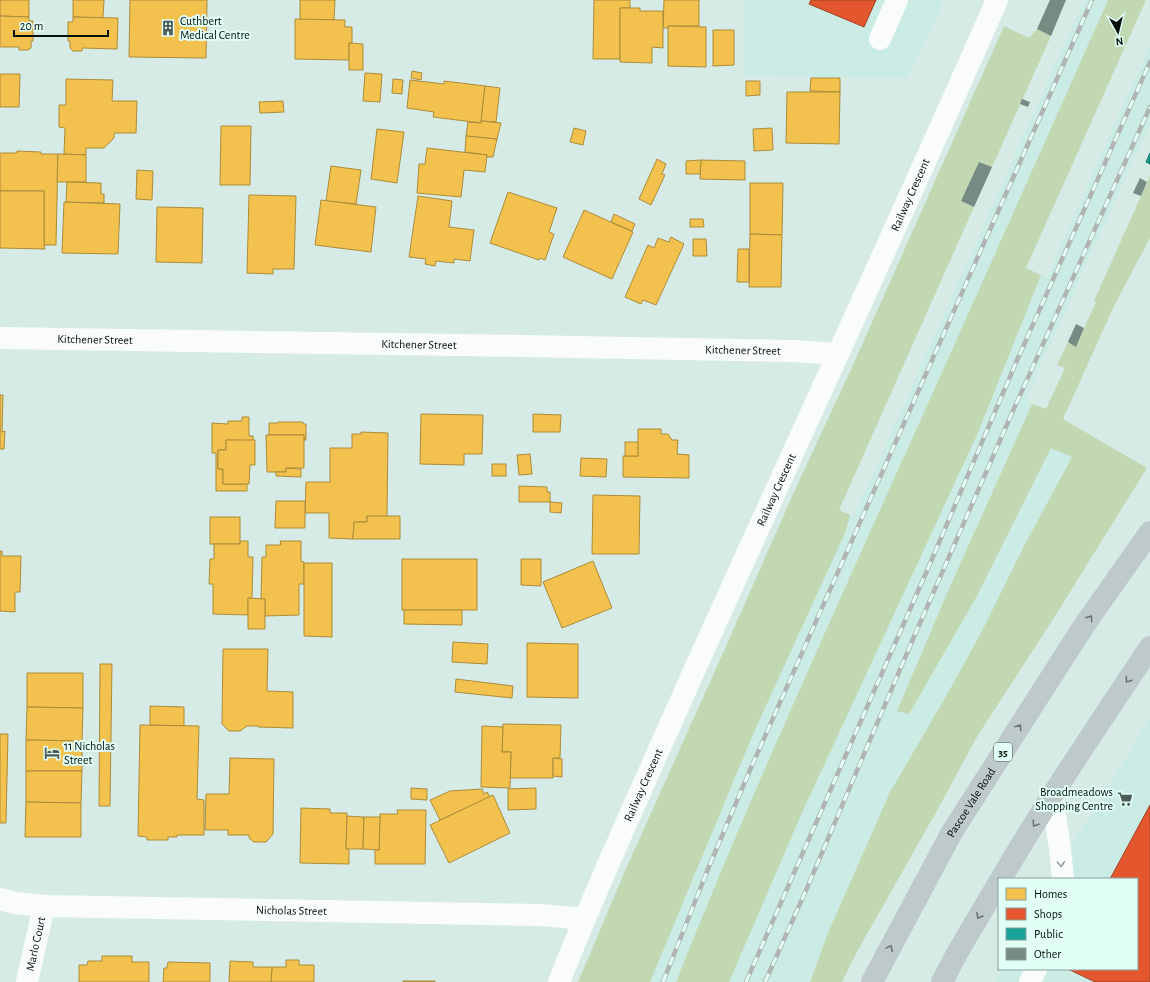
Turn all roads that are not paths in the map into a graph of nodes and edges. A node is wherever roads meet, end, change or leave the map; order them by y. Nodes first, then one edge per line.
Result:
1 (897, 0) edge
2 (996, 0) edge
3 (880, 40) dead end
4 (0, 338) edge
5 (838, 354) junction
6 (1150, 532) edge
7 (1150, 647) edge
8 (1052, 798) junction
9 (1002, 878) edge
10 (1063, 878) edge
11 (998, 884) edge
12 (0, 899) edge
13 (44, 906) junction
14 (584, 919) junction
15 (1036, 970) edge
16 (27, 982) edge
17 (559, 982) edge
18 (872, 982) edge
19 (942, 982) edge
20 (1030, 982) edge

1 - 3 street
2 - 5 street, Railway Crescent
4 - 5 street, Kitchener Street
5 - 14 street, Railway Crescent
18 -> 6 main road, Pascoe Vale Road / 35
7 -> 8 main road
8 -> 9 main road
8 -> 10 street
11 -> 19 main road
12 - 13 street, Nicholas Street
13 - 14 street, Nicholas Street
13 - 16 street, Marlo Court
14 - 17 street, Railway Crescent
15 - 20 street

